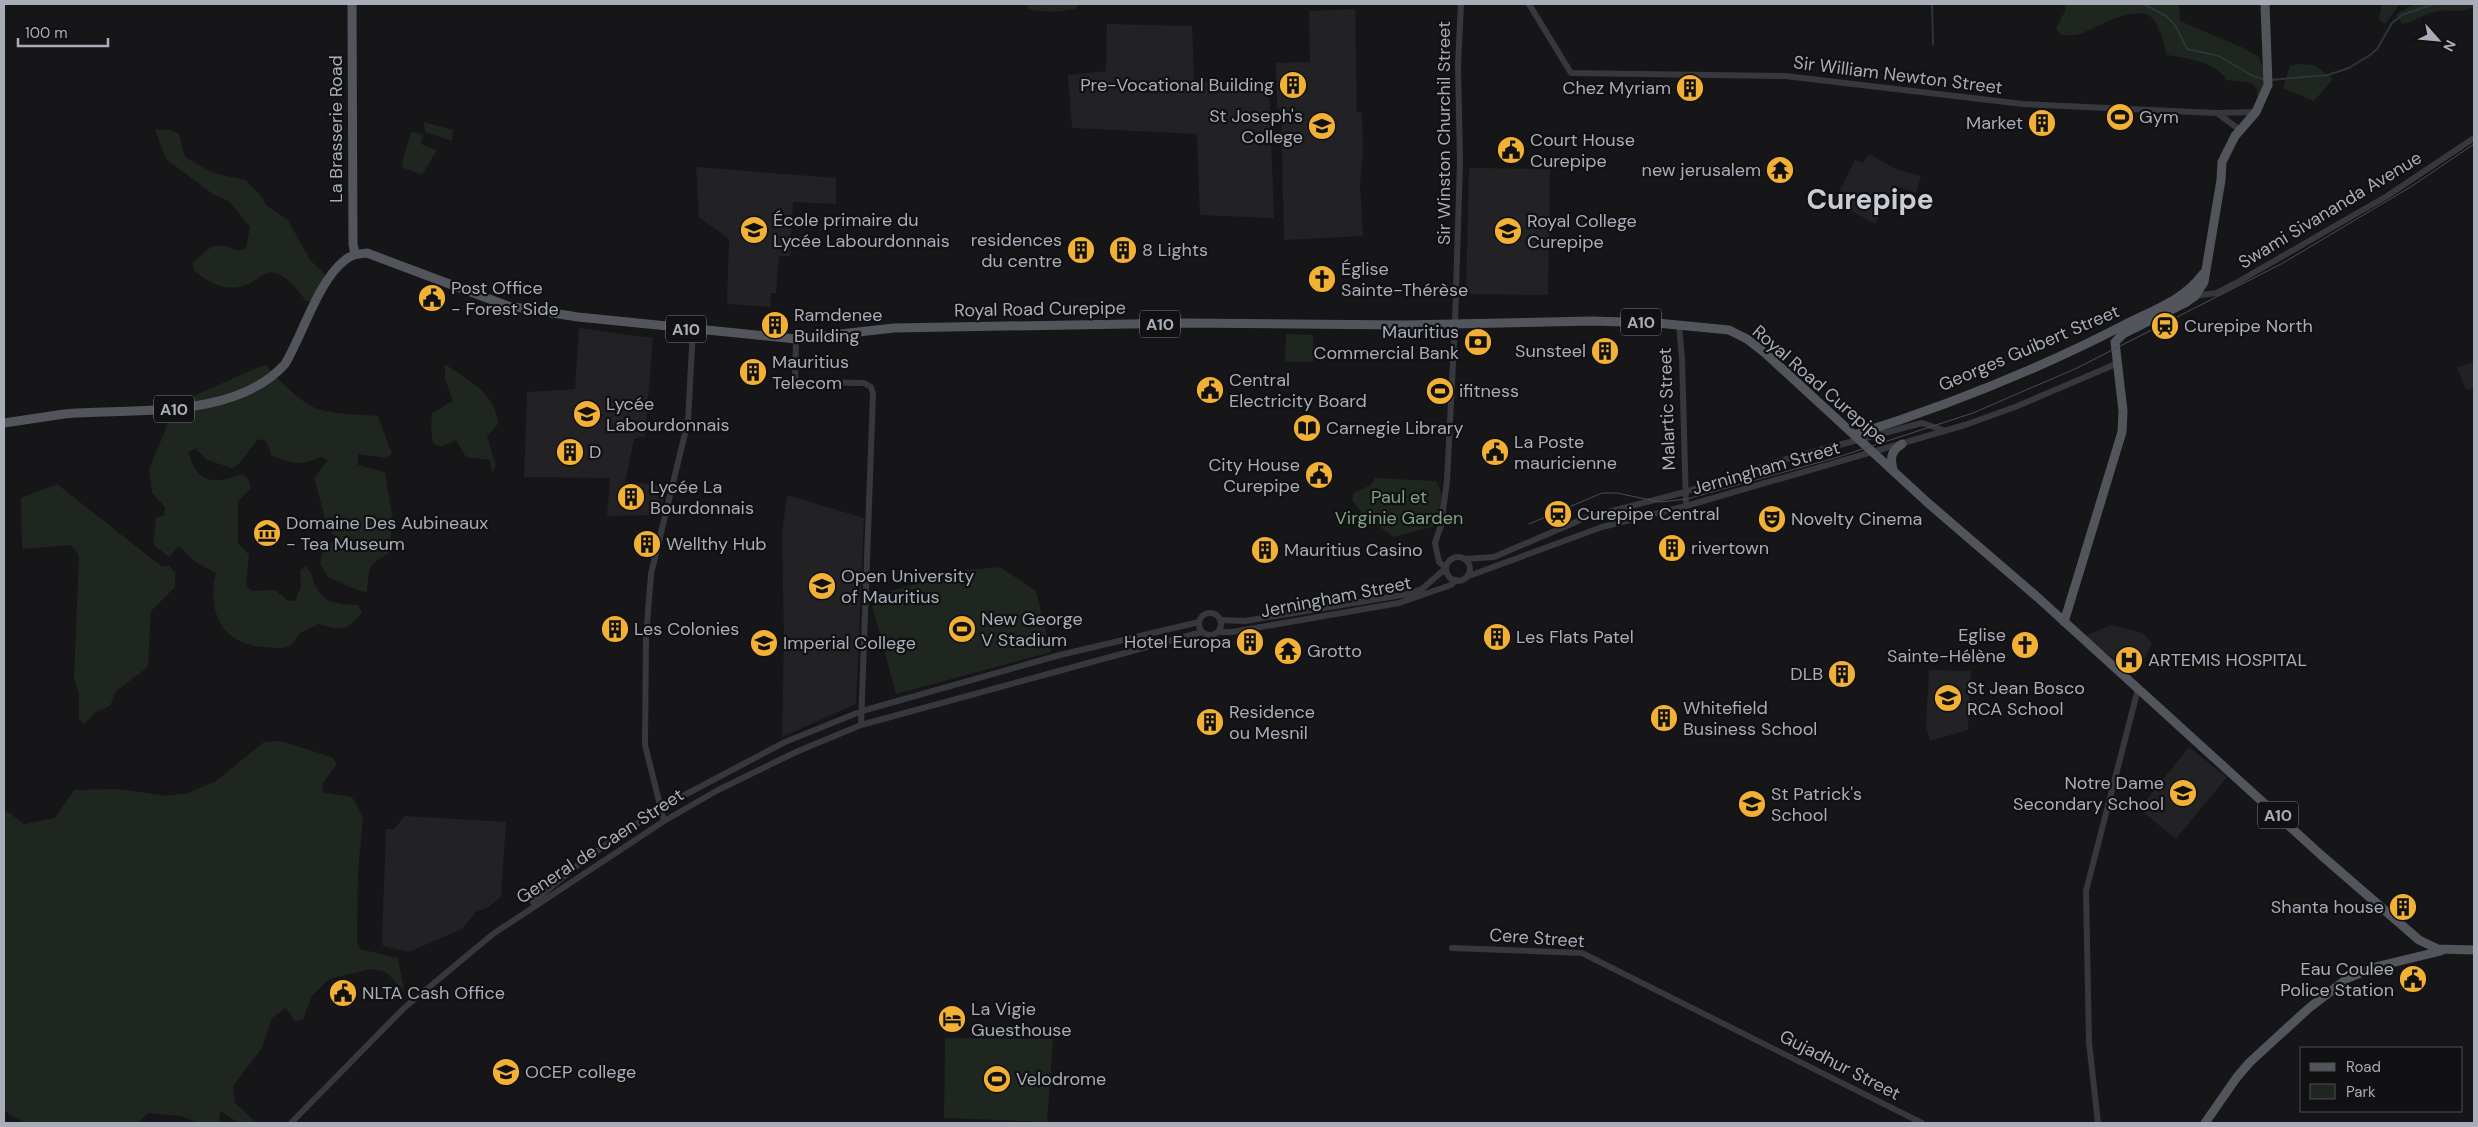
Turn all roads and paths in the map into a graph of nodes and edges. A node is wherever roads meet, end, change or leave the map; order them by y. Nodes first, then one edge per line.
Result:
1 (352, 4) edge
2 (1461, 4) edge
3 (1529, 4) edge
4 (2265, 4) edge
5 (2256, 112) junction
6 (2216, 113) junction
7 (2240, 130) junction
8 (2474, 138) edge
9 (355, 254) junction
10 (2205, 272) junction
11 (2204, 282) junction
12 (2210, 294) junction
13 (2195, 296) junction
14 (2171, 303) junction
15 (1455, 323) junction
16 (1678, 325) junction
17 (693, 329) junction
18 (2124, 329) junction
19 (796, 339) junction
20 (2116, 364) junction
21 (4, 423) edge
22 (1946, 431) junction
23 (1857, 438) junction
24 (1902, 444) junction
25 (1874, 453) junction
26 (1893, 470) junction
27 (1685, 492) junction
28 (1686, 506) junction
29 (1437, 552) junction
30 (1452, 559) junction
31 (1465, 559) junction
32 (1446, 568) junction
33 (1466, 577) junction
34 (1456, 580) junction
35 (1220, 620) junction
36 (1199, 622) junction
37 (2064, 622) junction
38 (1202, 632) junction
39 (1218, 632) junction
40 (2138, 689) junction
41 (862, 710) junction
42 (862, 725) junction
43 (660, 808) junction
44 (664, 821) junction
45 (510, 922) junction
46 (2422, 942) junction
47 (1452, 948) dead end
48 (2445, 950) junction
49 (2474, 950) edge
50 (2418, 955) junction
51 (1745, 1033) joint
52 (292, 1123) edge
53 (1922, 1123) edge
54 (2098, 1123) edge
55 (2206, 1123) edge

1 - 9 main road, La Brasserie Road
2 - 15 street, Sir Winston Churchil Street
3 - 6 street, Sir William Newton Street
4 - 5 main road, Georges Guibert Street
5 - 6 street, Sir William Newton Street
5 - 7 main road, Georges Guibert Street
6 - 7 street
7 - 10 main road, Georges Guibert Street
8 - 12 street, Swami Sivananda Avenue
9 - 17 main road, A10
9 - 21 main road, A10
10 - 11 main road, Georges Guibert Street
10 - 14 main road, Georges Guibert Street
11 - 12 street
11 - 13 main road, Georges Guibert Street
12 - 13 street, Swami Sivananda Avenue
13 - 14 street, Swami Sivananda Avenue
13 - 18 main road, Georges Guibert Street
14 - 18 main road, Georges Guibert Street
15 - 16 main road, Royal Road Curepipe / A10
15 - 19 main road, Royal Road Curepipe / A10
15 - 29 street, Sir Winston Churchil Street
16 - 23 main road, Royal Road Curepipe / A10
16 - 27 street, Malartic Street
17 - 19 main road, A10
17 - 43 street
18 - 20 main road
18 - 23 main road, Georges Guibert Street
19 - 41 street
20 - 22 street, Jerningham Street
20 - 37 main road
22 - 23 street
22 - 24 street, Jerningham Street
23 - 25 main road, Royal Road Curepipe / A10
23 - 27 street, Jerningham Street
24 - 25 street, Jerningham Street
24 - 26 main road
25 - 26 main road, Royal Road Curepipe / A10
25 - 28 street, Jerningham Street
26 - 37 main road, Royal Road Curepipe / A10
27 - 28 street, Malartic Street
27 - 31 street, Jerningham Street
28 - 33 street, Jerningham Street
29 - 30 street
29 - 32 street
30 - 31 street
30 - 32 street
31 - 33 street
32 - 34 street
32 - 35 street, Jerningham Street
33 - 34 street
34 - 39 street, Jerningham Street
35 - 36 street
35 - 39 street
36 - 38 street
36 - 41 street, General de Caen Street
37 - 40 main road, Royal Road Curepipe / A10
38 - 39 street
38 - 42 street, General de Caen Street
40 - 46 main road, Royal Road Curepipe / A10
40 - 54 street
41 - 42 street
41 - 43 street, General de Caen Street
42 - 44 street, General de Caen Street
43 - 44 street
43 - 45 street, General de Caen Street
44 - 45 street, General de Caen Street
45 - 52 street
46 - 48 main road, A10
46 - 50 main road
47 - 51 street, Cere Street
48 - 49 main road, A10
48 - 50 main road
50 - 55 main road
51 - 53 street, Gujadhur Street

